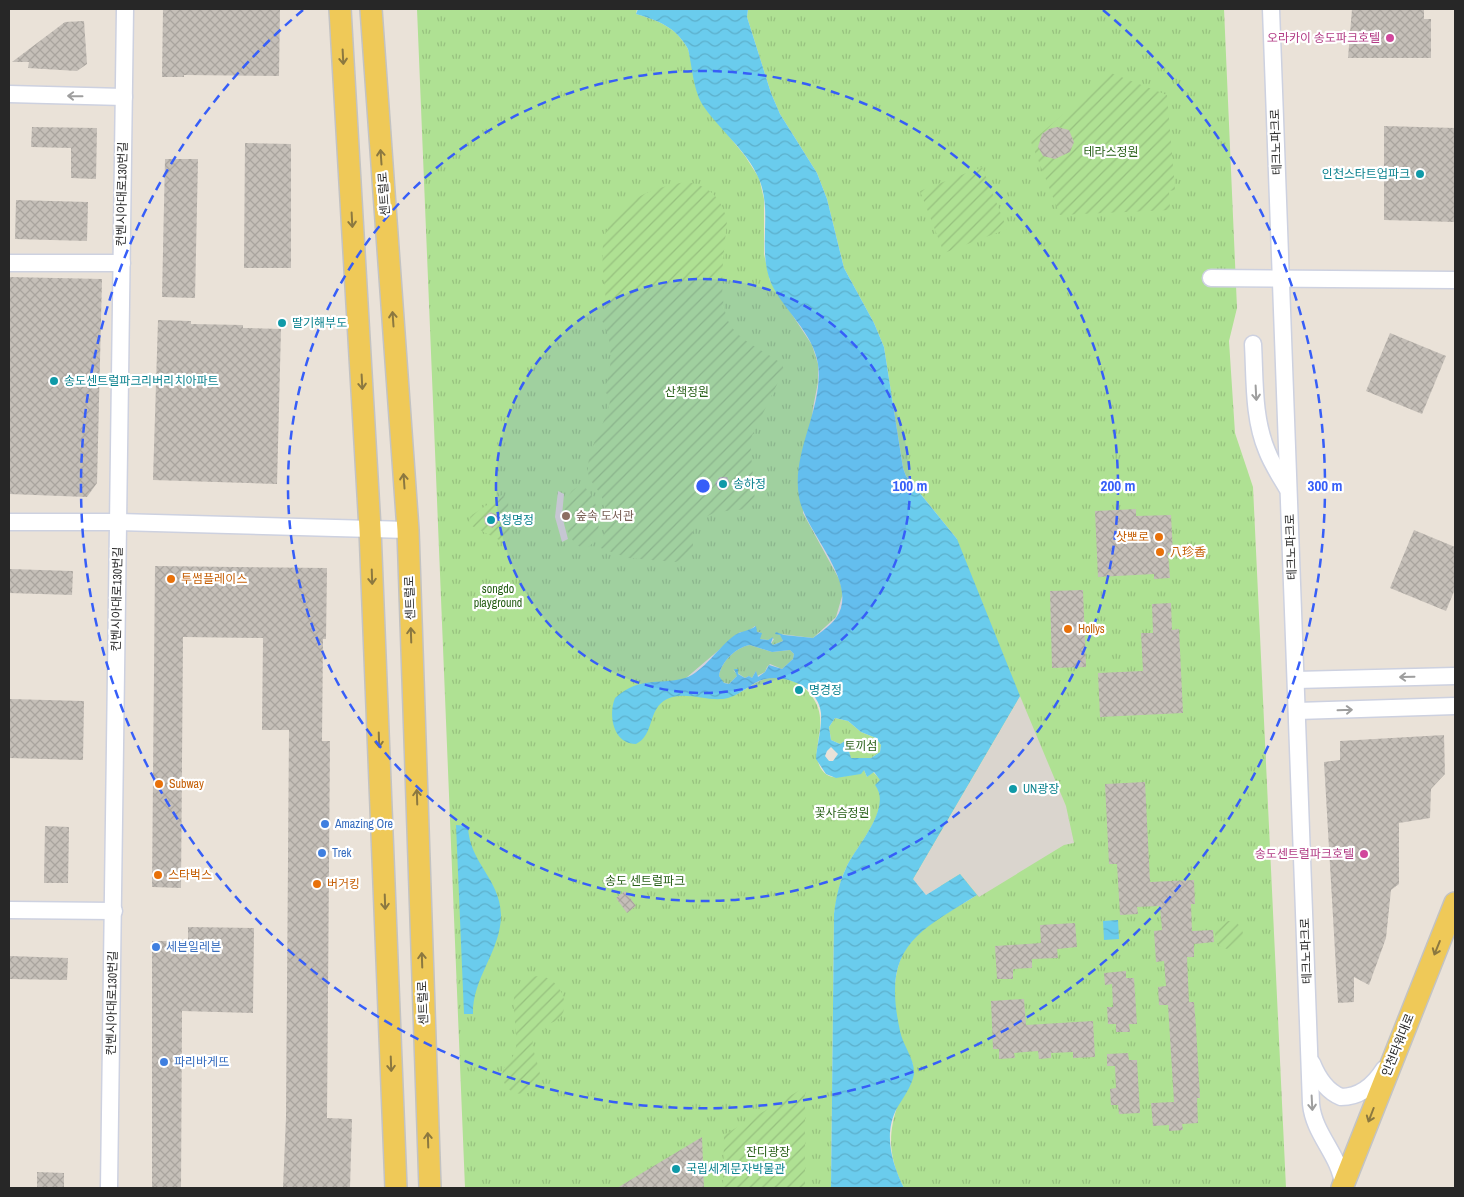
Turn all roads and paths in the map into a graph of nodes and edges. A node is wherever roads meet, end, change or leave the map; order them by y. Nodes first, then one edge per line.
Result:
1 (125, 9) edge
2 (340, 9) edge
3 (370, 9) edge
4 (1271, 9) edge
5 (9, 94) edge
6 (124, 97) junction
7 (9, 263) edge
8 (122, 263) junction
9 (1211, 278) dead end
10 (1281, 279) junction
11 (1455, 280) edge
12 (1253, 344) dead end
13 (1289, 492) junction
14 (9, 522) edge
15 (118, 522) junction
16 (370, 529) junction
17 (408, 530) junction
18 (1455, 676) edge
19 (1296, 680) junction
20 (1455, 706) edge
21 (1297, 711) junction
22 (1455, 903) edge
23 (9, 910) edge
24 (114, 911) junction
25 (1395, 1053) junction
26 (1309, 1055) junction
27 (396, 1187) edge
28 (1343, 1187) edge
29 (109, 1188) edge
30 (430, 1188) edge

1 - 6 street, 컨벤시아대로130번길
2 -> 16 main road
17 -> 3 main road, 센트럴로
4 - 10 street, 테크노파크로
6 -> 5 street
6 - 8 street, 컨벤시아대로130번길
7 - 8 street
8 - 15 street, 컨벤시아대로130번길
9 - 10 street
10 - 11 street
10 - 13 street, 테크노파크로
12 -> 13 street
13 - 19 street, 테크노파크로
14 - 15 street
15 - 16 street
15 - 24 street, 컨벤시아대로130번길
16 - 17 street
16 -> 27 main road
30 -> 17 main road, 센트럴로
18 -> 19 street
19 - 21 street, 테크노파크로
21 -> 20 street
21 - 26 street, 테크노파크로
22 -> 25 main road, 인천타워대로
23 - 24 street
24 - 29 street, 컨벤시아대로130번길
25 - 26 street, 테크노파크로
25 -> 28 main road, 인천타워대로
26 -> 28 street, 테크노파크로

